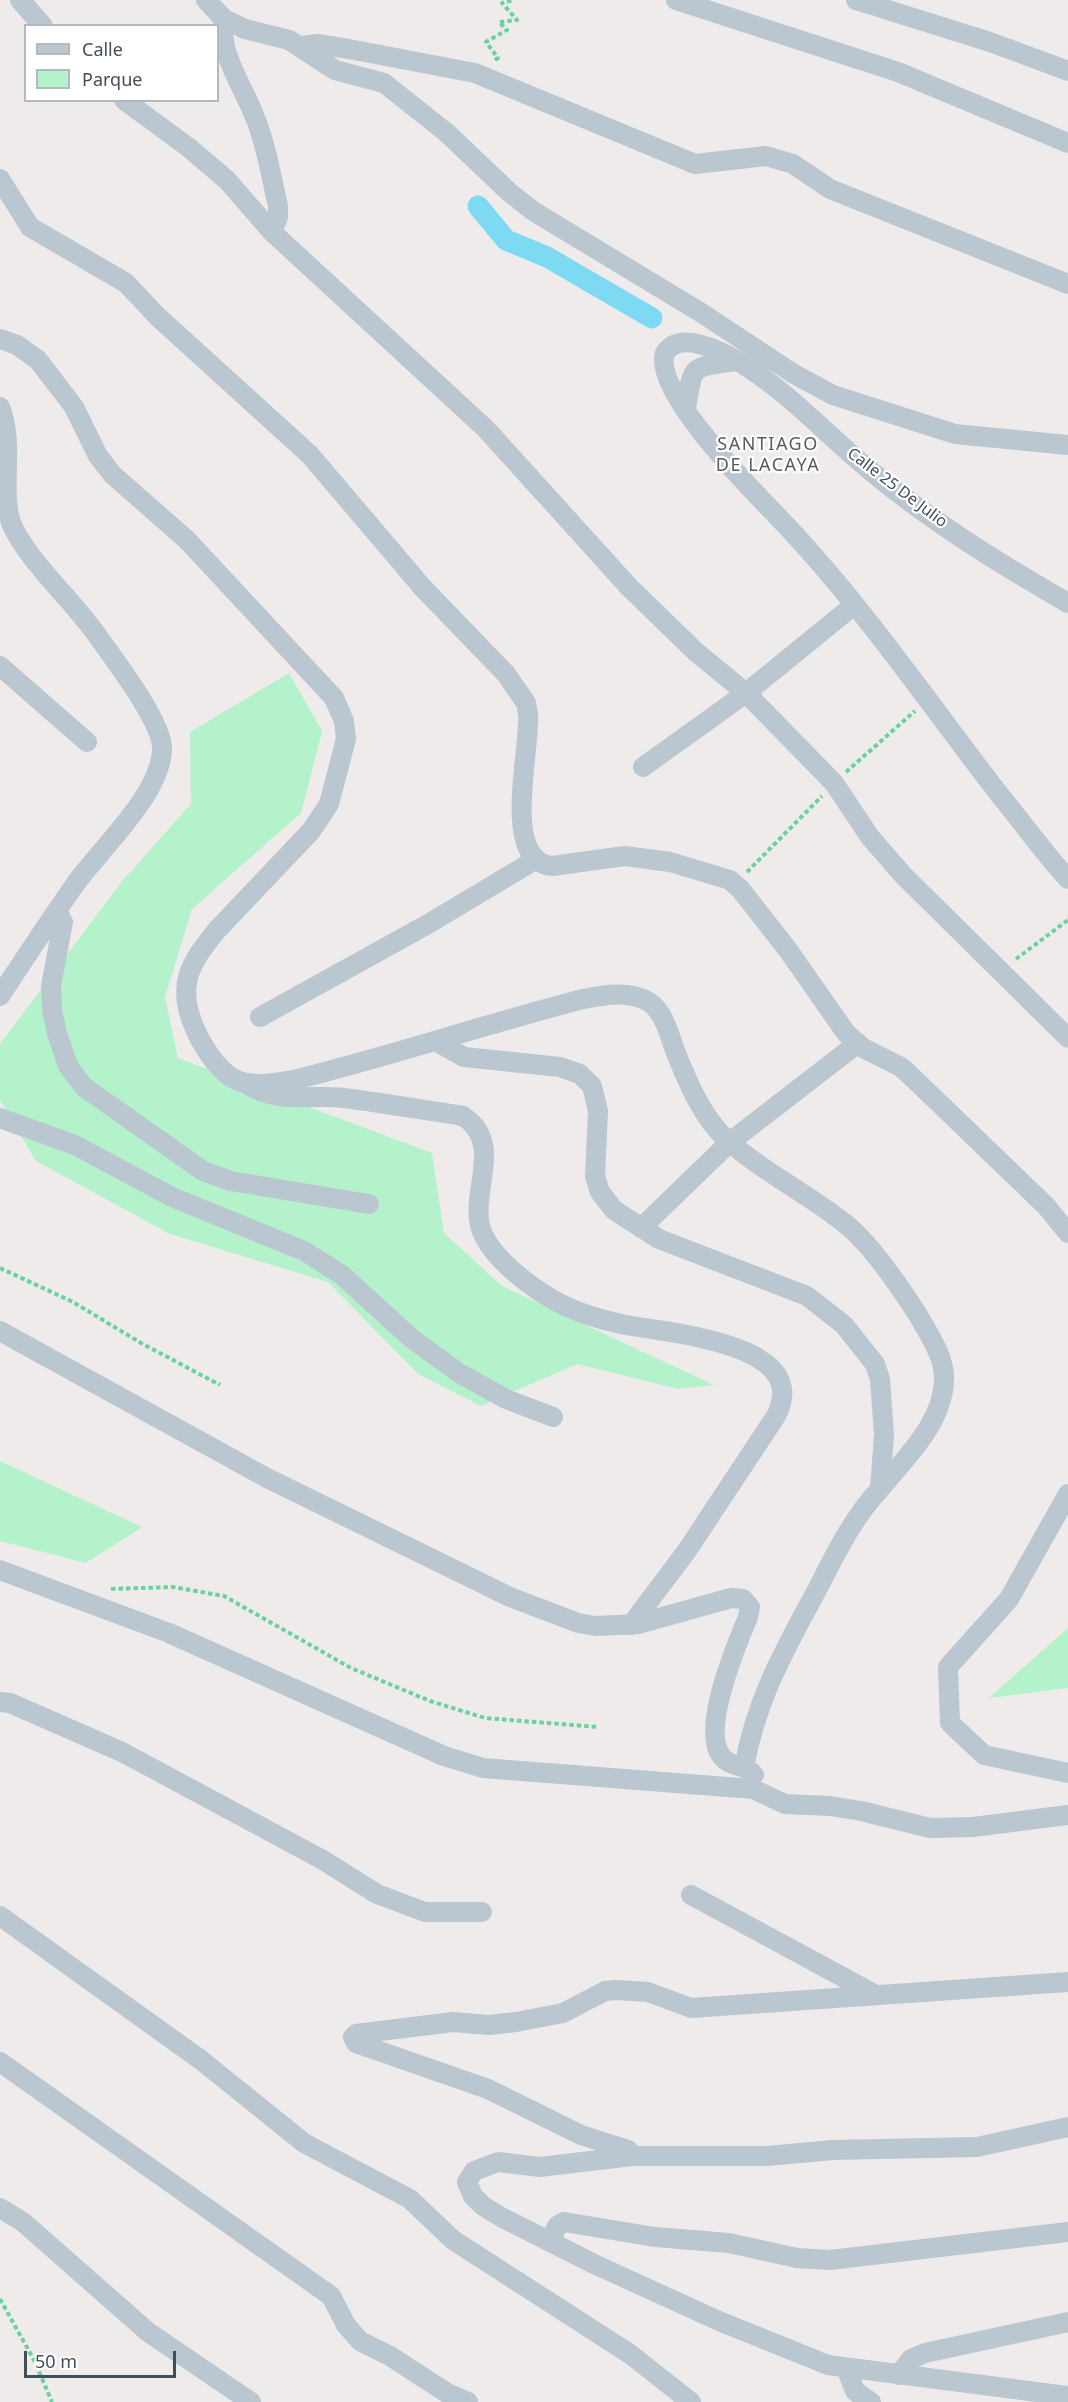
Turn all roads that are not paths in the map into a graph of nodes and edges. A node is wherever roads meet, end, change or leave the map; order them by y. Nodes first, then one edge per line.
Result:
1 (20, 0) edge
2 (206, 0) edge
3 (676, 0) edge
4 (856, 0) edge
5 (224, 19) junction
6 (41, 24) edge
7 (302, 46) junction
8 (1068, 71) edge
9 (127, 102) edge
10 (1068, 143) edge
11 (0, 179) edge
12 (272, 232) junction
13 (1068, 284) edge
14 (0, 339) edge
15 (736, 361) junction
16 (794, 374) junction
17 (784, 395) junction
18 (0, 407) edge
19 (686, 409) junction
20 (1068, 445) edge
21 (1068, 603) edge
22 (855, 605) junction
23 (0, 666) edge
24 (746, 693) junction
25 (87, 742) dead end
26 (643, 767) dead end
27 (535, 860) junction
28 (1068, 879) edge
29 (57, 911) junction
30 (0, 996) edge
31 (260, 1017) dead end
32 (1068, 1038) edge
33 (435, 1041) junction
34 (858, 1043) junction
35 (245, 1083) junction
36 (0, 1118) edge
37 (730, 1142) junction
38 (369, 1204) dead end
39 (641, 1228) junction
40 (1068, 1233) edge
41 (0, 1331) edge
42 (553, 1417) dead end
43 (880, 1489) junction
44 (1068, 1494) edge
45 (0, 1570) edge
46 (631, 1625) junction
47 (0, 1702) edge
48 (744, 1768) junction
49 (1068, 1773) edge
50 (753, 1789) junction
51 (1068, 1815) edge
52 (691, 1895) dead end
53 (482, 1912) dead end
54 (0, 1916) edge
55 (1068, 1982) edge
56 (876, 1995) junction
57 (0, 2062) edge
58 (1068, 2127) edge
59 (632, 2156) junction
60 (0, 2208) edge
61 (1068, 2232) edge
62 (551, 2240) junction
63 (1068, 2322) edge
64 (846, 2368) junction
65 (898, 2375) junction
66 (1068, 2396) edge
67 (251, 2402) edge
68 (468, 2402) edge
69 (691, 2402) edge
70 (871, 2402) edge

1 - 6 street
2 - 5 street
3 - 10 street
4 - 8 street
5 - 7 street
5 - 12 street
7 - 13 street
7 - 16 street
9 - 12 street
11 - 27 street
12 - 24 street
14 - 35 street
15 - 17 street, Calle 25 De Julio
15 - 19 street
15 - 19 street, Calle 25 De Julio
16 - 17 street
16 - 20 street
17 - 21 street, Calle 25 De Julio
18 - 29 street
19 - 22 street
22 - 24 street
22 - 28 street
23 - 25 street
24 - 26 street
24 - 32 street
27 - 31 street
27 - 34 street
29 - 30 street
29 - 38 street
33 - 35 street
33 - 37 street
33 - 39 street
34 - 37 street
34 - 40 street
35 - 46 street
36 - 42 street
37 - 39 street
37 - 43 street
39 - 43 street
41 - 46 street
43 - 48 street
44 - 49 street
45 - 50 street
46 - 48 street
47 - 53 street
48 - 50 street
50 - 51 street
52 - 56 street
54 - 69 street
55 - 56 street
56 - 59 street
57 - 68 street
58 - 59 street
59 - 62 street
60 - 67 street
61 - 62 street
62 - 64 street
63 - 65 street
64 - 65 street
64 - 70 street
65 - 66 street

